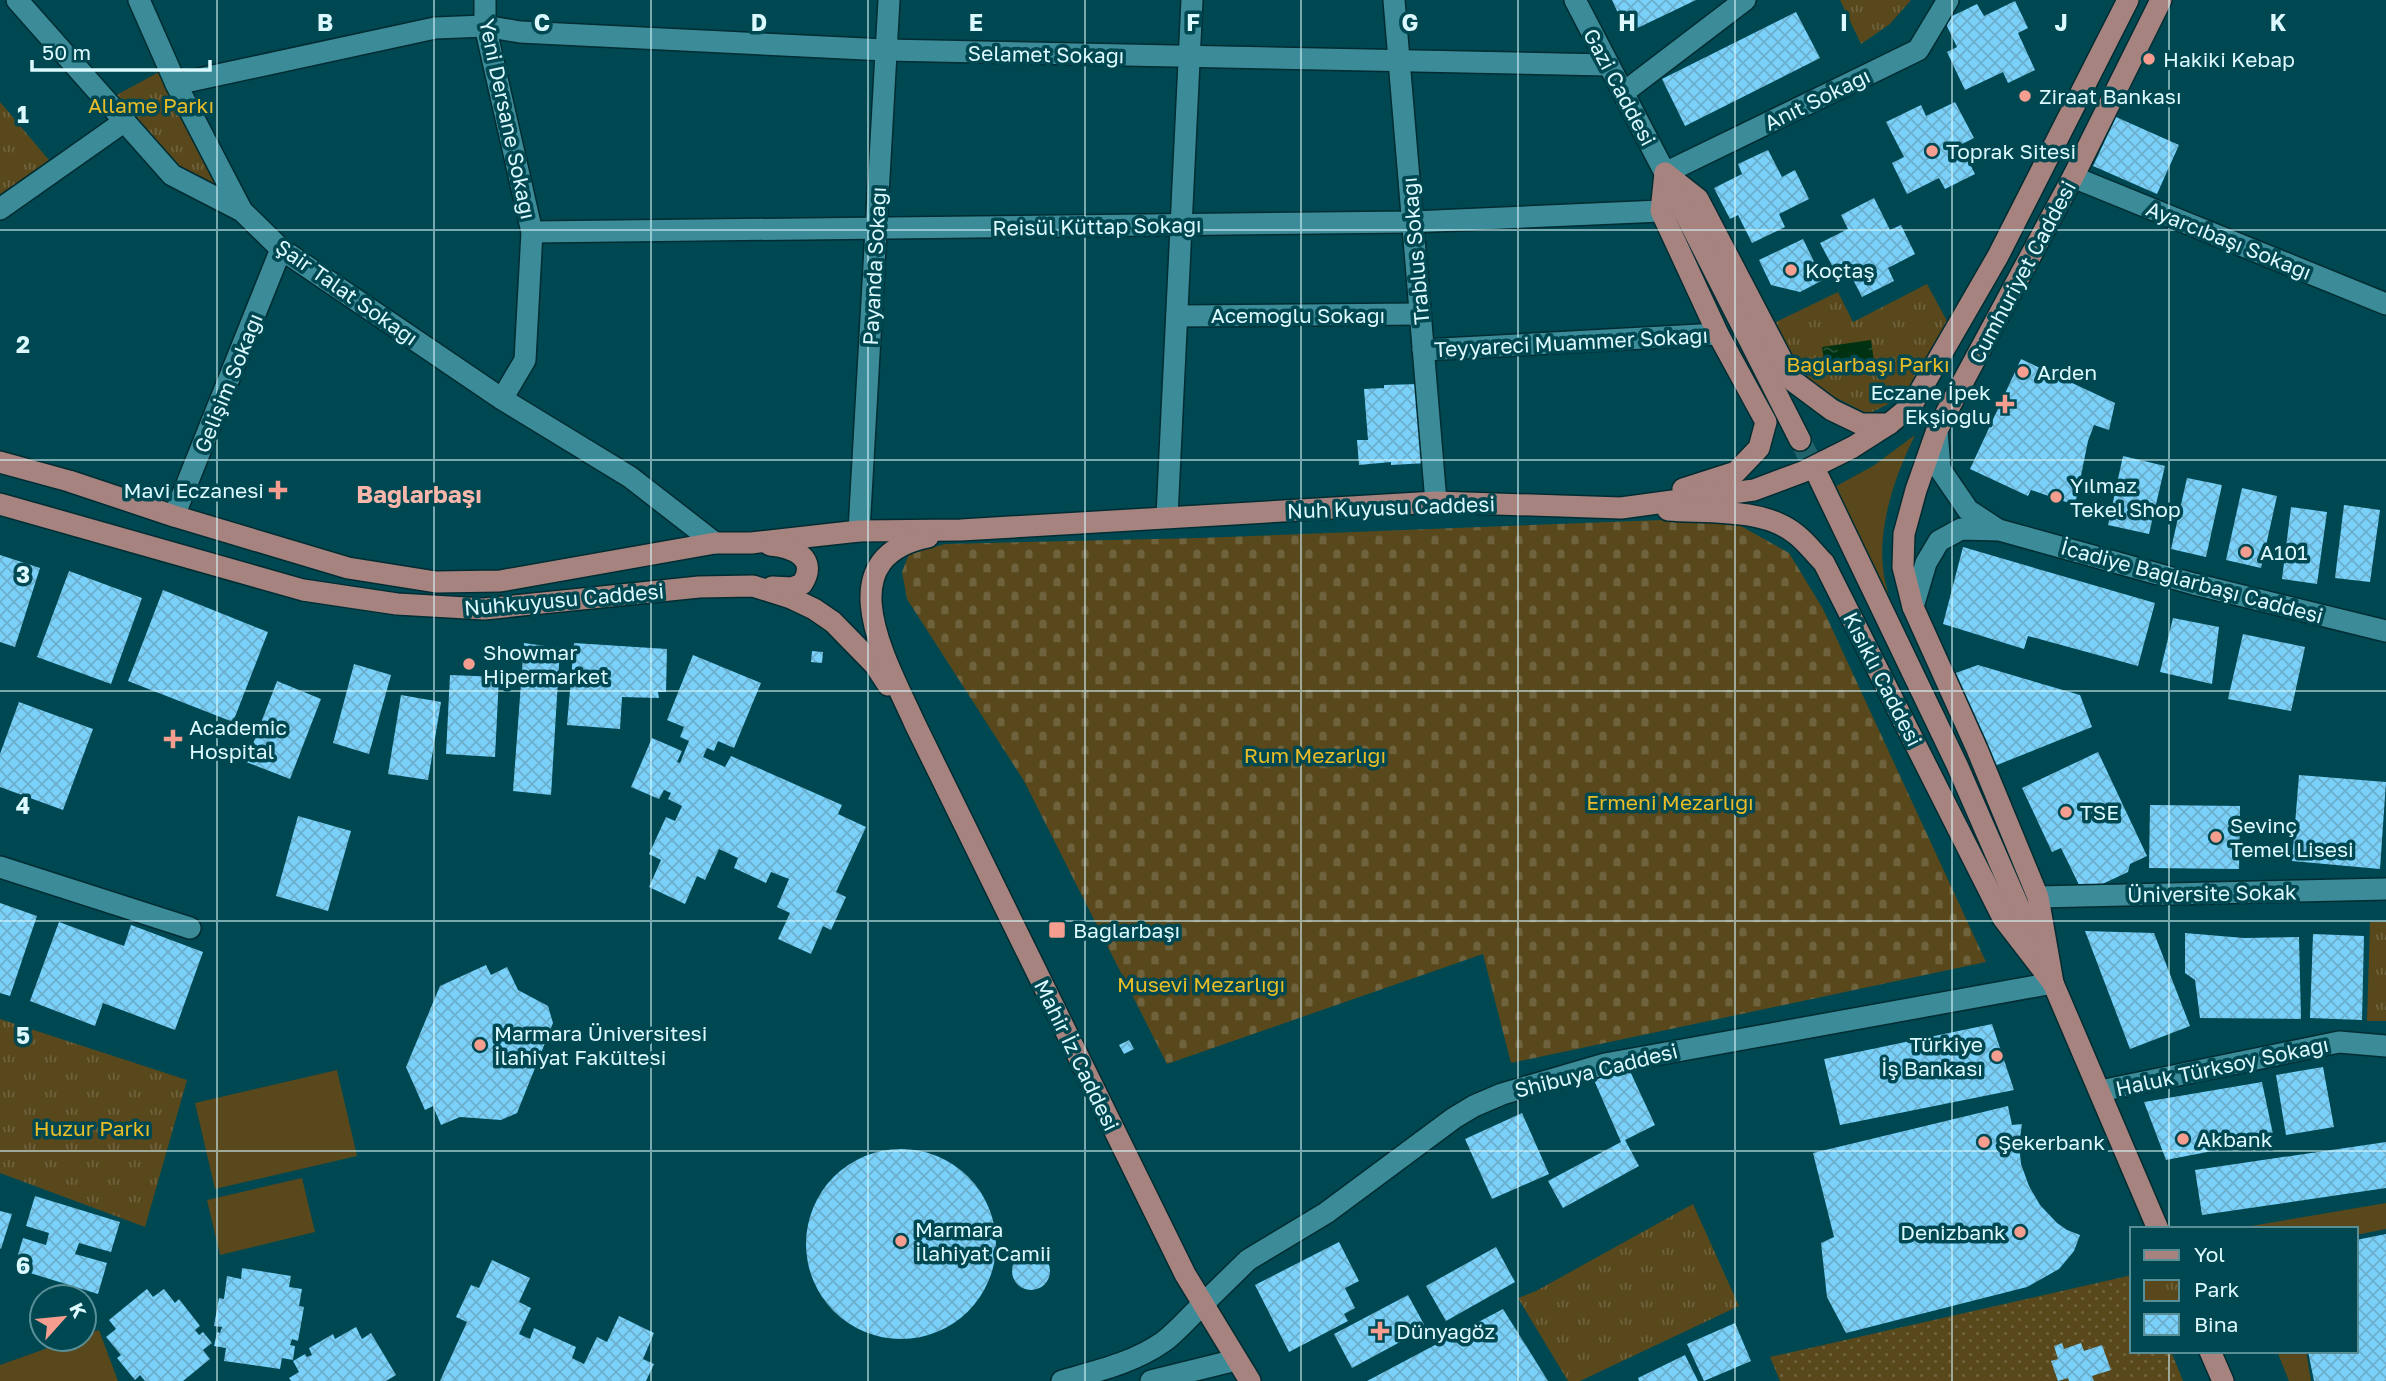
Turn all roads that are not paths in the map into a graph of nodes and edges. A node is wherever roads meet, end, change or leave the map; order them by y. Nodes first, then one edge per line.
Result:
1 (17, 0) edge
2 (139, 0) edge
3 (485, 0) edge
4 (889, 0) edge
5 (1192, 0) edge
6 (1394, 0) edge
7 (1575, 0) edge
8 (1745, 0) edge
9 (1948, 0) edge
10 (2128, 0) edge
11 (2161, 0) edge
12 (485, 26) junction
13 (886, 50) junction
14 (1190, 57) junction
15 (1399, 61) junction
16 (1608, 65) junction
17 (176, 84) junction
18 (1623, 93) junction
19 (125, 121) junction
20 (1665, 173) junction
21 (2073, 177) junction
22 (0, 209) edge
23 (242, 211) junction
24 (1661, 211) junction
25 (1412, 222) junction
26 (1182, 225) junction
27 (876, 228) junction
28 (532, 232) junction
29 (281, 249) junction
30 (2386, 304) edge
31 (1420, 314) junction
32 (1177, 316) junction
33 (1718, 334) junction
34 (1423, 350) junction
35 (502, 399) junction
36 (1889, 424) junction
37 (1937, 430) junction
38 (1800, 440) tunnel mouth
39 (0, 462) edge
40 (1819, 478) tunnel mouth
41 (1436, 502) junction
42 (0, 504) edge
43 (1621, 508) junction
44 (174, 516) junction
45 (1167, 516) junction
46 (961, 530) junction
47 (1999, 530) junction
48 (859, 531) junction
49 (715, 543) junction
50 (751, 543) junction
51 (753, 586) junction
52 (1913, 607) junction
53 (2386, 631) edge
54 (915, 724) junction
55 (0, 867) edge
56 (2386, 889) edge
57 (2038, 897) junction
58 (190, 928) dead end
59 (2053, 984) junction
60 (2386, 1046) edge
61 (2100, 1091) junction
62 (2157, 1227) edge
63 (1202, 1305) junction
64 (2211, 1353) edge
65 (1236, 1360) junction
66 (1062, 1381) edge
67 (1151, 1381) edge
68 (1250, 1381) edge
69 (2223, 1381) edge

1 - 19 street, Şair Talat Sokağı
2 - 17 street
3 - 12 street, Yeni Dersane Sokağı
4 - 13 street, Payanda Sokağı
5 - 14 street
6 - 15 street, Trablus Sokağı
7 - 16 street, Gazi Caddesi
8 - 18 street
9 - 20 street, Anıt Sokağı
10 - 36 main road, Cumhuriyet Caddesi
11 - 21 main road, Cumhuriyet Caddesi
12 - 13 street, Selamet Sokağı
12 - 17 street, Selamet Sokağı
12 - 28 street, Yeni Dersane Sokağı
13 - 14 street, Selamet Sokağı
13 - 27 street, Payanda Sokağı
14 - 15 street, Selamet Sokağı
14 - 26 street
15 - 16 street, Selamet Sokağı
15 - 25 street, Trablus Sokağı
16 - 18 street, Gazi Caddesi
17 - 23 street
18 - 20 street, Gazi Caddesi
19 - 22 street
19 - 23 street, Şair Talat Sokağı
20 - 24 main road
20 - 36 main road
20 - 38 main road
21 - 30 street, Ayarcıbaşı Sokağı
21 - 37 main road, Cumhuriyet Caddesi
23 - 29 street, Şair Talat Sokağı
24 - 25 street, Reisül Küttap Sokağı
24 - 33 main road
25 - 26 street, Reisül Küttap Sokağı
25 - 31 street, Trablus Sokağı
26 - 27 street, Reisül Küttap Sokağı
26 - 32 street
27 - 28 street, Reisül Küttap Sokağı
27 - 48 street, Payanda Sokağı
28 - 35 street, Yeni Dersane Sokağı
29 - 35 street, Şair Talat Sokağı
29 - 44 street, Gelişim Sokağı
31 - 32 street, Acemoğlu Sokağı
31 - 34 street, Trablus Sokağı
32 - 45 street
33 - 34 street, Teyyareci Muammer Sokağı
33 - 43 main road
34 - 41 street, Trablus Sokağı
35 - 49 street, Şair Talat Sokağı
36 - 43 main road, Nuh Kuyusu Caddesi
37 - 47 street, İcadiye Bağlarbaşı Caddesi
37 - 52 main road, Kısıklı Caddesi
39 - 44 main road, Nuhkuyusu Caddesi
40 - 59 main road
41 - 43 main road, Nuh Kuyusu Caddesi
41 - 45 main road, Nuh Kuyusu Caddesi
42 - 51 main road, Nuhkuyusu Caddesi
43 - 59 main road, Kısıklı Caddesi
44 - 49 main road, Nuhkuyusu Caddesi
45 - 46 main road, Nuh Kuyusu Caddesi
46 - 48 main road, Nuhkuyusu Caddesi
46 - 54 main road
47 - 52 street, İcadiye Bağlarbaşı Caddesi
47 - 53 street, İcadiye Bağlarbaşı Caddesi
48 - 50 main road, Nuhkuyusu Caddesi
49 - 50 main road, Nuhkuyusu Caddesi
50 - 51 main road
51 - 54 main road, Nuhkuyusu Caddesi
52 - 57 main road, Kısıklı Caddesi
54 - 63 main road, Mahir İz Caddesi
55 - 58 street
56 - 57 street, Üniversite Sokak
57 - 59 main road, Kısıklı Caddesi
59 - 61 main road, Kısıklı Caddesi
59 - 63 street, Shibuya Caddesi
60 - 61 street, Haluk Türksoy Sokağı
61 - 62 main road, Kısıklı Caddesi
63 - 65 main road, Mahir İz Caddesi
63 - 66 street, Shibuya Caddesi
64 - 69 main road
65 - 67 street
65 - 68 main road, Mahir İz Caddesi

